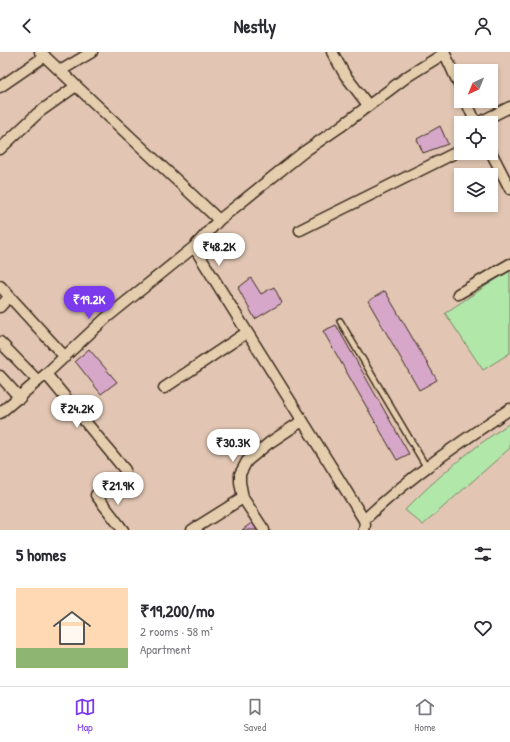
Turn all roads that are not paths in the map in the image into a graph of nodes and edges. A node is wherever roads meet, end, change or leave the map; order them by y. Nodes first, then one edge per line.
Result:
1 (92, 52) edge
2 (332, 52) edge
3 (444, 52) edge
4 (42, 54) edge
5 (60, 72) junction
6 (454, 74) edge
7 (76, 86) junction
8 (0, 87) edge
9 (368, 105) junction
10 (510, 107) edge
11 (491, 116) edge
12 (0, 149) edge
13 (454, 153) edge
14 (495, 160) edge
15 (510, 189) edge
16 (219, 220) junction
17 (300, 230) dead end
18 (194, 247) junction
19 (510, 264) edge
20 (0, 286) edge
21 (458, 294) dead end
22 (9, 297) junction
23 (0, 307) edge
24 (340, 321) dead end
25 (246, 332) junction
26 (0, 342) edge
27 (65, 357) junction
28 (46, 374) junction
29 (0, 376) edge
30 (38, 381) junction
31 (164, 388) dead end
32 (20, 398) junction
33 (510, 409) edge
34 (0, 413) edge
35 (302, 421) junction
36 (427, 468) junction
37 (125, 470) dead end
38 (96, 495) dead end
39 (243, 498) junction
40 (364, 525) edge
41 (123, 530) edge
42 (192, 530) edge
43 (264, 530) edge

1 - 5 street
2 - 9 street
3 - 6 street
3 - 9 street
4 - 5 street
4 - 8 street
5 - 7 street
7 - 12 street
7 - 16 street
9 - 16 street
10 - 11 street
13 - 17 street
14 - 15 street
16 - 18 street
18 - 25 street
18 - 27 street
19 - 21 street
20 - 22 street
22 - 23 street
22 - 27 street
24 - 36 lane
25 - 31 street
25 - 35 street
26 - 30 street
27 - 28 street
28 - 30 street
28 - 37 street
29 - 32 street
30 - 32 street
32 - 34 street
33 - 36 street
35 - 39 street
35 - 40 street
36 - 40 street
38 - 41 street
39 - 42 street
39 - 43 street

